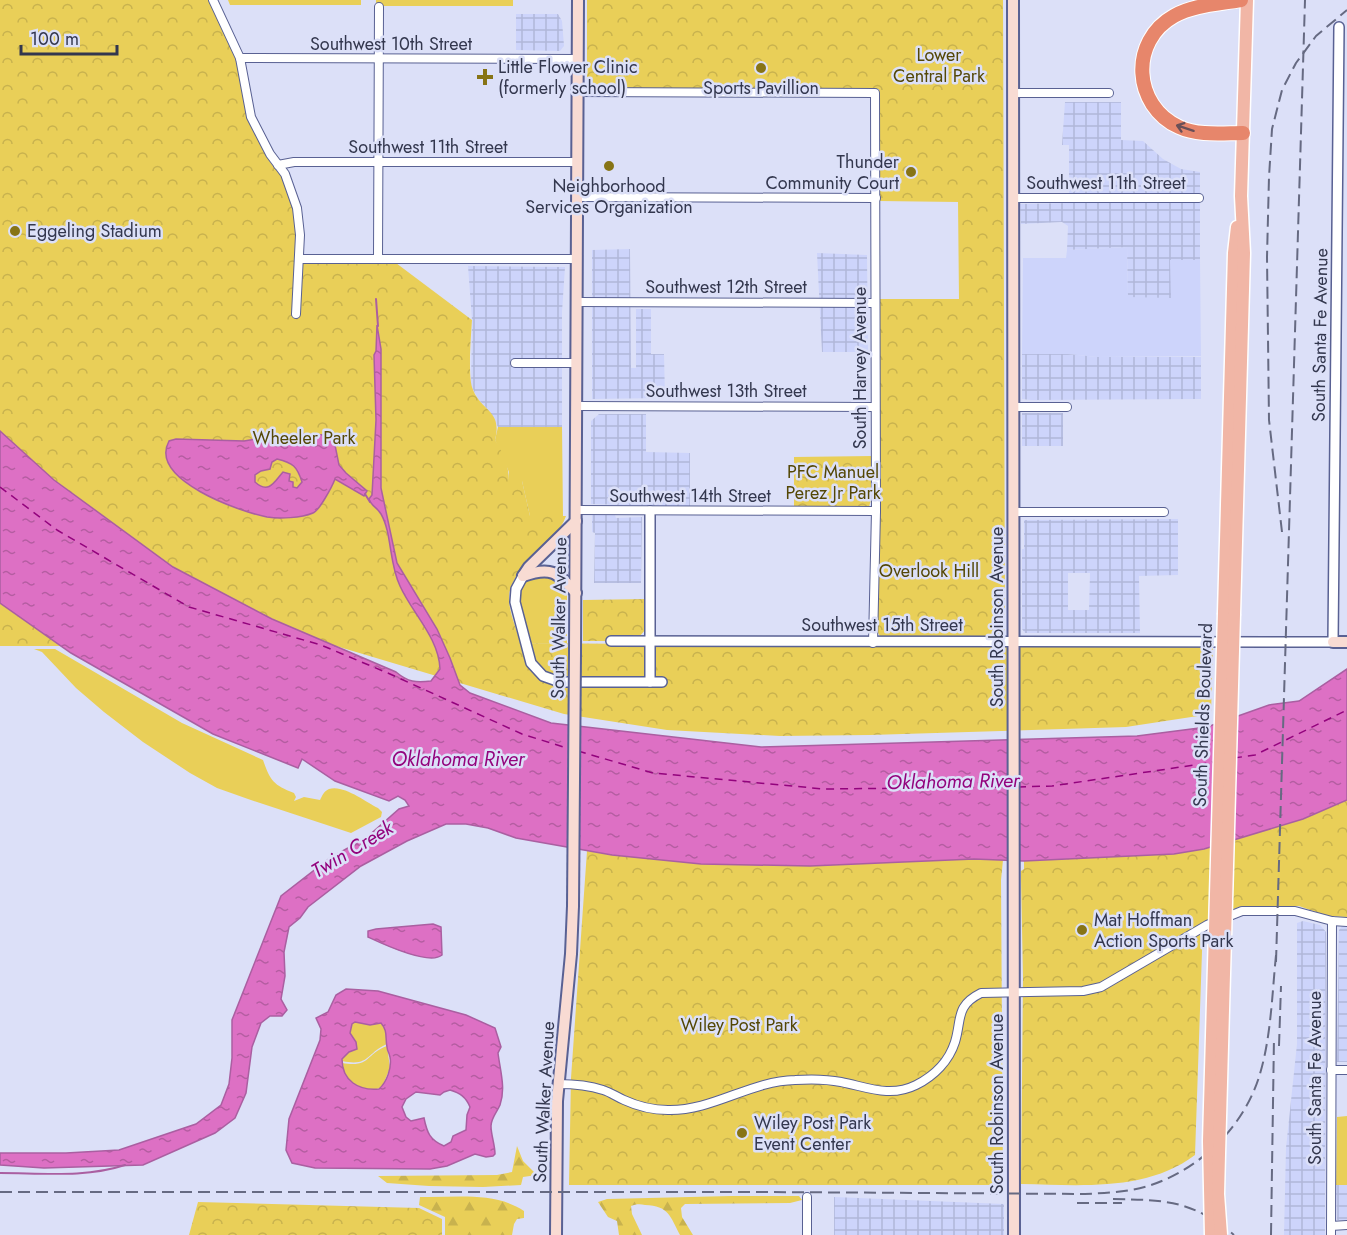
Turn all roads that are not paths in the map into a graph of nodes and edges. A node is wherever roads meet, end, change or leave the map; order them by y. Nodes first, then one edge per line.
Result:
1 (213, 0) edge
2 (578, 0) edge
3 (1013, 0) edge
4 (1241, 0) edge
5 (1247, 0) edge
6 (379, 7) dead end
7 (1342, 32) edge
8 (240, 58) junction
9 (378, 59) junction
10 (577, 59) junction
11 (577, 92) junction
12 (1014, 93) junction
13 (1109, 93) dead end
14 (1243, 134) junction
15 (378, 161) junction
16 (577, 162) junction
17 (278, 165) junction
18 (577, 197) junction
19 (876, 198) junction
20 (1014, 198) junction
21 (1199, 198) dead end
22 (299, 259) junction
23 (378, 259) junction
24 (577, 259) junction
25 (577, 302) junction
26 (875, 303) junction
27 (296, 314) dead end
28 (515, 363) dead end
29 (577, 363) junction
30 (577, 406) junction
31 (1067, 406) dead end
32 (875, 407) junction
33 (1014, 407) junction
34 (650, 511) junction
35 (876, 511) junction
36 (1014, 512) junction
37 (1164, 512) dead end
38 (576, 515) junction
39 (523, 576) junction
40 (576, 593) junction
41 (1229, 614) junction
42 (611, 641) dead end
43 (650, 641) junction
44 (1013, 642) junction
45 (1340, 642) edge
46 (873, 643) junction
47 (650, 682) junction
48 (662, 682) dead end
49 (1332, 921) junction
50 (1347, 922) edge
51 (1013, 992) junction
52 (1331, 1070) junction
53 (1347, 1070) edge
54 (558, 1084) junction
55 (807, 1197) dead end
56 (1347, 1225) edge
57 (1331, 1226) junction
58 (556, 1235) edge
59 (807, 1235) edge
60 (1014, 1235) edge
61 (1211, 1235) edge
62 (1221, 1235) edge
63 (1331, 1235) edge

1 - 8 street
2 - 10 main road, South Walker Avenue
3 - 12 main road, South Robinson Avenue
14 -> 4 highway
5 - 14 main road, South Shields Boulevard
6 - 9 street
7 - 45 street, South Santa Fe Avenue
8 - 9 street, Southwest 10th Street
8 - 17 street
9 - 10 street, Southwest 10th Street
9 - 15 street
10 - 11 main road, South Walker Avenue
11 - 16 main road, South Walker Avenue
11 - 19 street, South Harvey Avenue
12 - 13 street
12 - 20 main road, South Robinson Avenue
14 - 41 main road, South Shields Boulevard
15 - 16 street, Southwest 11th Street
15 - 17 street, Southwest 11th Street
15 - 23 street
16 - 18 main road, South Walker Avenue
17 - 22 street
18 - 19 street
18 - 24 main road, South Walker Avenue
19 - 26 street, South Harvey Avenue
20 - 21 street, Southwest 11th Street
20 - 33 main road, South Robinson Avenue
22 - 23 street
22 - 27 street
23 - 24 street
24 - 25 main road, South Walker Avenue
25 - 26 street, Southwest 12th Street
25 - 29 main road, South Walker Avenue
26 - 32 street, South Harvey Avenue
28 - 29 street
29 - 30 main road, South Walker Avenue
30 - 32 street, Southwest 13th Street
30 - 38 main road, South Walker Avenue
31 - 33 street
32 - 35 street, South Harvey Avenue
33 - 36 main road, South Robinson Avenue
34 - 35 street, Southwest 14th Street
34 - 38 street, Southwest 14th Street
34 - 43 street
35 - 46 street, South Harvey Avenue
36 - 37 street
36 - 44 main road, South Robinson Avenue
38 - 39 main road
38 - 40 main road, South Walker Avenue
39 - 40 main road
39 - 47 street, South Walker Avenue
40 - 54 main road, South Walker Avenue, bridge
41 - 61 main road, South Shields Boulevard, bridge
41 - 62 main road, South Shields Boulevard, bridge
42 - 43 street, Southwest 15th Street
43 - 46 street, Southwest 15th Street
43 - 47 street
44 - 45 street, Southwest 15th Street
44 - 46 street, Southwest 15th Street
44 - 51 main road, South Robinson Avenue
47 - 48 street
49 - 50 street
49 - 51 street
49 - 52 street, South Santa Fe Avenue
51 - 54 street
51 - 60 main road, South Robinson Avenue
52 - 53 street
52 - 57 street, South Santa Fe Avenue
54 - 58 main road, South Walker Avenue
55 - 59 street
56 - 57 street
57 - 63 street, South Santa Fe Avenue

